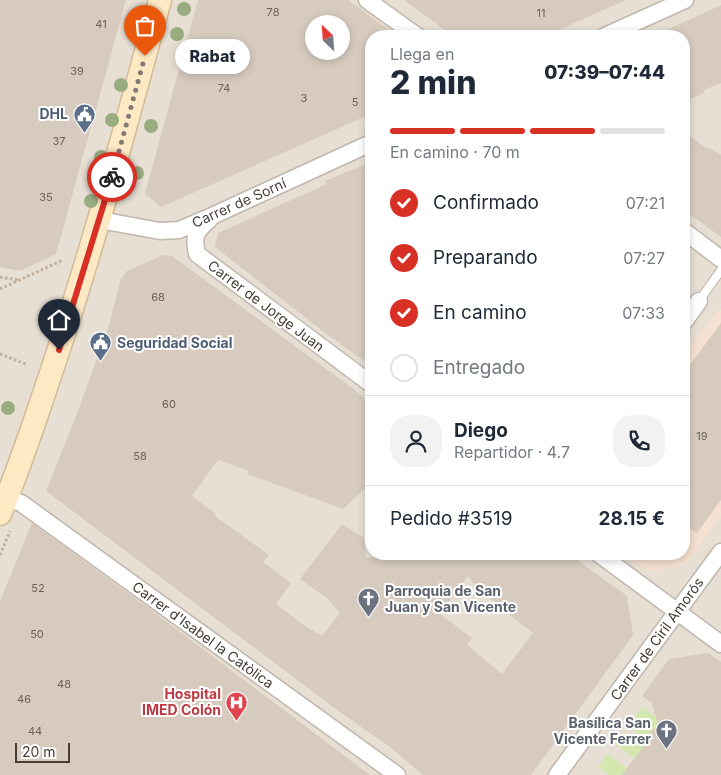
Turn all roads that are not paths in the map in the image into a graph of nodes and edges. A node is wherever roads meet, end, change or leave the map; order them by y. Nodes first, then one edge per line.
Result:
1 (160, 0) edge
2 (366, 0) edge
3 (686, 0) edge
4 (408, 30) edge
5 (618, 30) edge
6 (365, 146) edge
7 (212, 216) junction
8 (100, 220) junction
9 (690, 236) edge
10 (721, 259) edge
11 (721, 270) edge
12 (699, 301) joint
13 (690, 314) edge
14 (365, 380) edge
15 (2, 503) edge
16 (721, 552) edge
17 (607, 560) edge
18 (677, 612) junction
19 (721, 644) edge
20 (397, 775) edge
21 (557, 775) edge

1 - 8 main road
2 - 4 street
3 - 5 street
6 - 7 street, Carrer de Sorní
7 - 8 street, Carrer de Sorní
7 - 14 street, Carrer de Jorge Juan
8 - 15 main road
9 - 10 street
11 - 12 lane
12 - 13 street
15 - 20 street, Carrer d'Isabel la Catòlica
16 - 18 street, Carrer de Ciril Amorós
17 - 18 street
18 - 19 street
18 - 21 street, Carrer de Ciril Amorós

